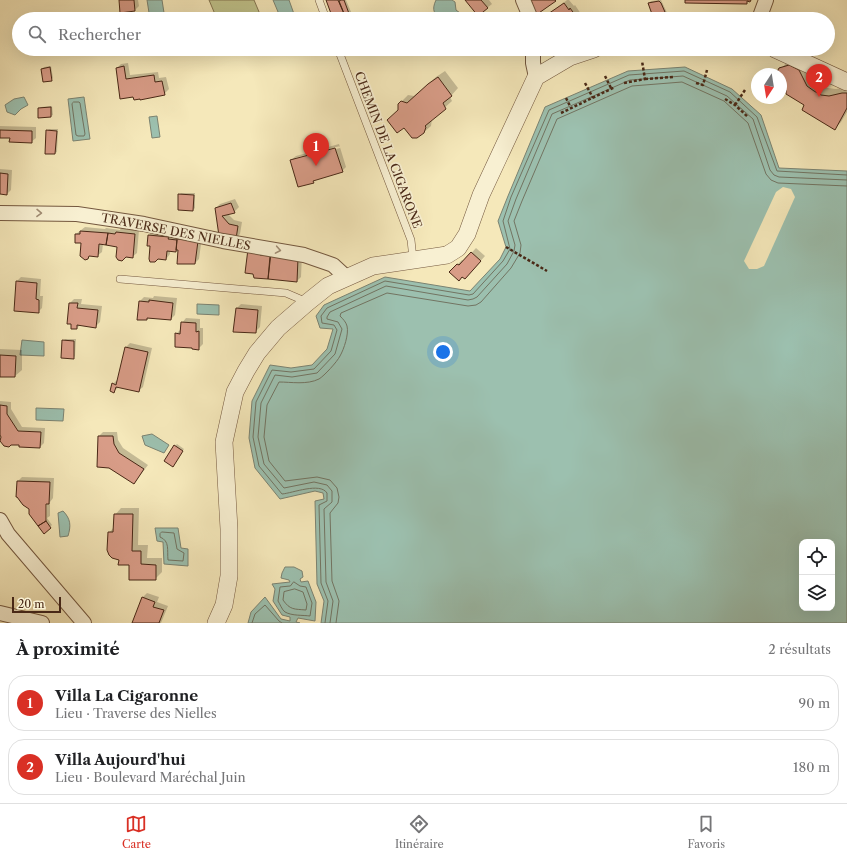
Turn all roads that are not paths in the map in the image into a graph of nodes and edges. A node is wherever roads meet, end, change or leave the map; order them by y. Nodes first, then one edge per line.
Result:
1 (319, 0) edge
2 (523, 0) edge
3 (766, 0) edge
4 (323, 12) edge
5 (528, 12) edge
6 (762, 12) edge
7 (341, 56) edge
8 (533, 56) edge
9 (573, 56) edge
10 (790, 56) edge
11 (536, 77) junction
12 (847, 82) edge
13 (0, 213) edge
14 (413, 259) junction
15 (346, 277) junction
16 (120, 279) dead end
17 (308, 302) junction
18 (0, 520) edge
19 (0, 613) edge
20 (42, 623) edge
21 (84, 623) edge
22 (216, 623) edge

1 - 4 lane
2 - 5 street
3 - 6 street
7 - 14 lane, CHEMIN DE LA CIGARONE
8 - 11 street
9 - 11 street
10 - 12 street
11 - 14 street
13 -> 15 street, TRAVERSE DES NIELLES
14 - 15 street
15 - 17 street
16 - 17 lane
17 - 22 street
18 - 21 street
19 - 20 street

